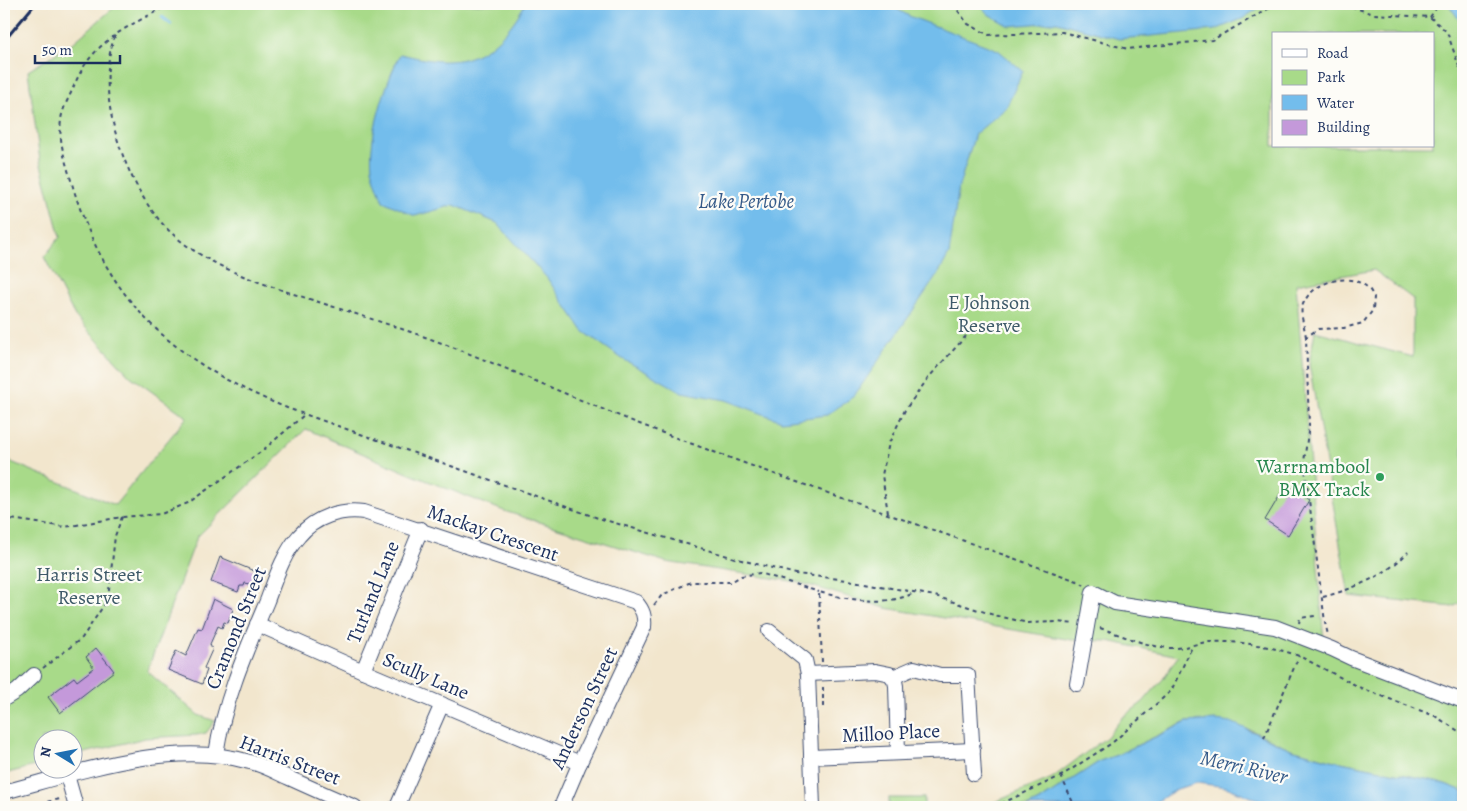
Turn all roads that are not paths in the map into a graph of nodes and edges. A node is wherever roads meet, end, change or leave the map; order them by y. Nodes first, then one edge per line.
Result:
1 (312, 525) joint
2 (420, 529) junction
3 (644, 622) joint
4 (257, 624) junction
5 (769, 631) dead end
6 (363, 671) junction
7 (808, 674) junction
8 (34, 675) road end
9 (893, 677) junction
10 (1076, 684) dead end
11 (4, 698) edge
12 (1463, 701) edge
13 (442, 704) junction
14 (973, 750) junction
15 (898, 752) junction
16 (216, 754) junction
17 (811, 757) junction
18 (580, 763) junction
19 (82, 772) edge
20 (974, 774) dead end
21 (56, 778) edge
22 (68, 778) edge
23 (4, 792) edge
24 (75, 802) edge
25 (355, 807) edge
26 (396, 807) edge
27 (561, 807) edge
28 (813, 807) edge

1 - 2 street, Mackay Crescent
1 - 4 street, Cramond Street
2 - 3 street, Mackay Crescent
2 - 6 street, Turland Lane
3 - 18 street, Anderson Street
4 - 6 street, Scully Lane
4 - 16 street, Cramond Street
5 - 7 street
6 - 13 street, Scully Lane
7 - 9 street
7 - 17 street
8 - 11 street
9 - 14 street
9 - 15 street
10 - 12 street
13 - 18 street, Scully Lane
13 - 26 street
14 - 15 street, Milloo Place
14 - 20 street
15 - 17 street, Milloo Place
16 - 19 street, Harris Street
16 - 25 street, Harris Street
17 - 28 street
18 - 27 street, Anderson Street
21 - 23 street, Harris Street
22 - 24 street

